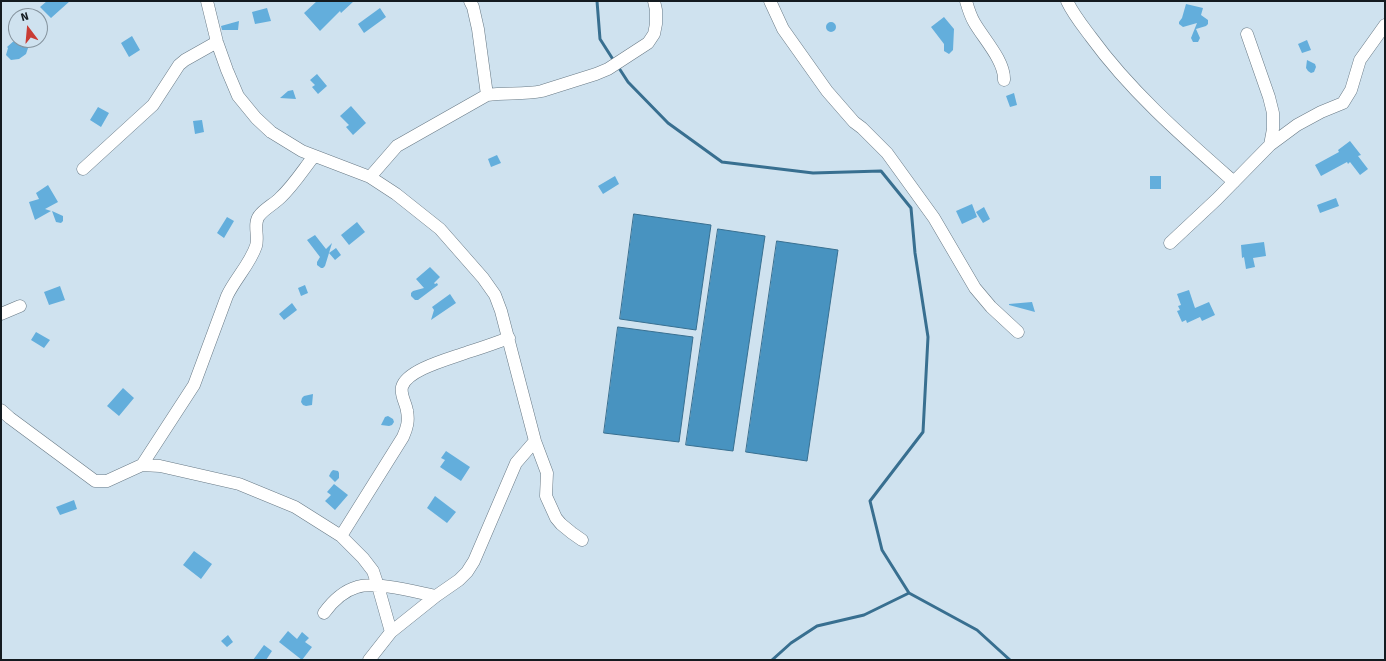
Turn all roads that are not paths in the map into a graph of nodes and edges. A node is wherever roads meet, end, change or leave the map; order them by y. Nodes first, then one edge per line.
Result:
1 (207, 1) edge
2 (470, 1) edge
3 (654, 1) edge
4 (770, 1) edge
5 (966, 1) edge
6 (1067, 1) edge
7 (1385, 25) edge
8 (1247, 34) dead end
9 (217, 42) junction
10 (1004, 80) dead end
11 (487, 95) junction
12 (1270, 145) junction
13 (314, 156) junction
14 (83, 169) dead end
15 (370, 177) junction
16 (1234, 182) junction
17 (1170, 243) dead end
18 (20, 306) dead end
19 (1, 314) edge
20 (1018, 332) dead end
21 (508, 338) junction
22 (1, 410) edge
23 (535, 441) junction
24 (142, 465) junction
25 (341, 536) junction
26 (582, 540) dead end
27 (378, 586) junction
28 (436, 596) junction
29 (324, 613) dead end
30 (391, 632) junction
31 (369, 660) edge

1 - 9 street
2 - 11 street
3 - 11 street
4 - 20 street
5 - 10 street
6 - 16 street
7 - 12 street
8 - 12 street
9 - 13 street
9 - 14 street
11 - 15 street
12 - 16 street
13 - 15 street
13 - 24 street
15 - 21 street
16 - 17 street
18 - 19 street
21 - 23 street
21 - 25 street
22 - 24 street
23 - 26 street
23 - 28 street
24 - 25 street
25 - 27 street
27 - 28 street
27 - 29 street
27 - 30 street
28 - 30 street
30 - 31 street

